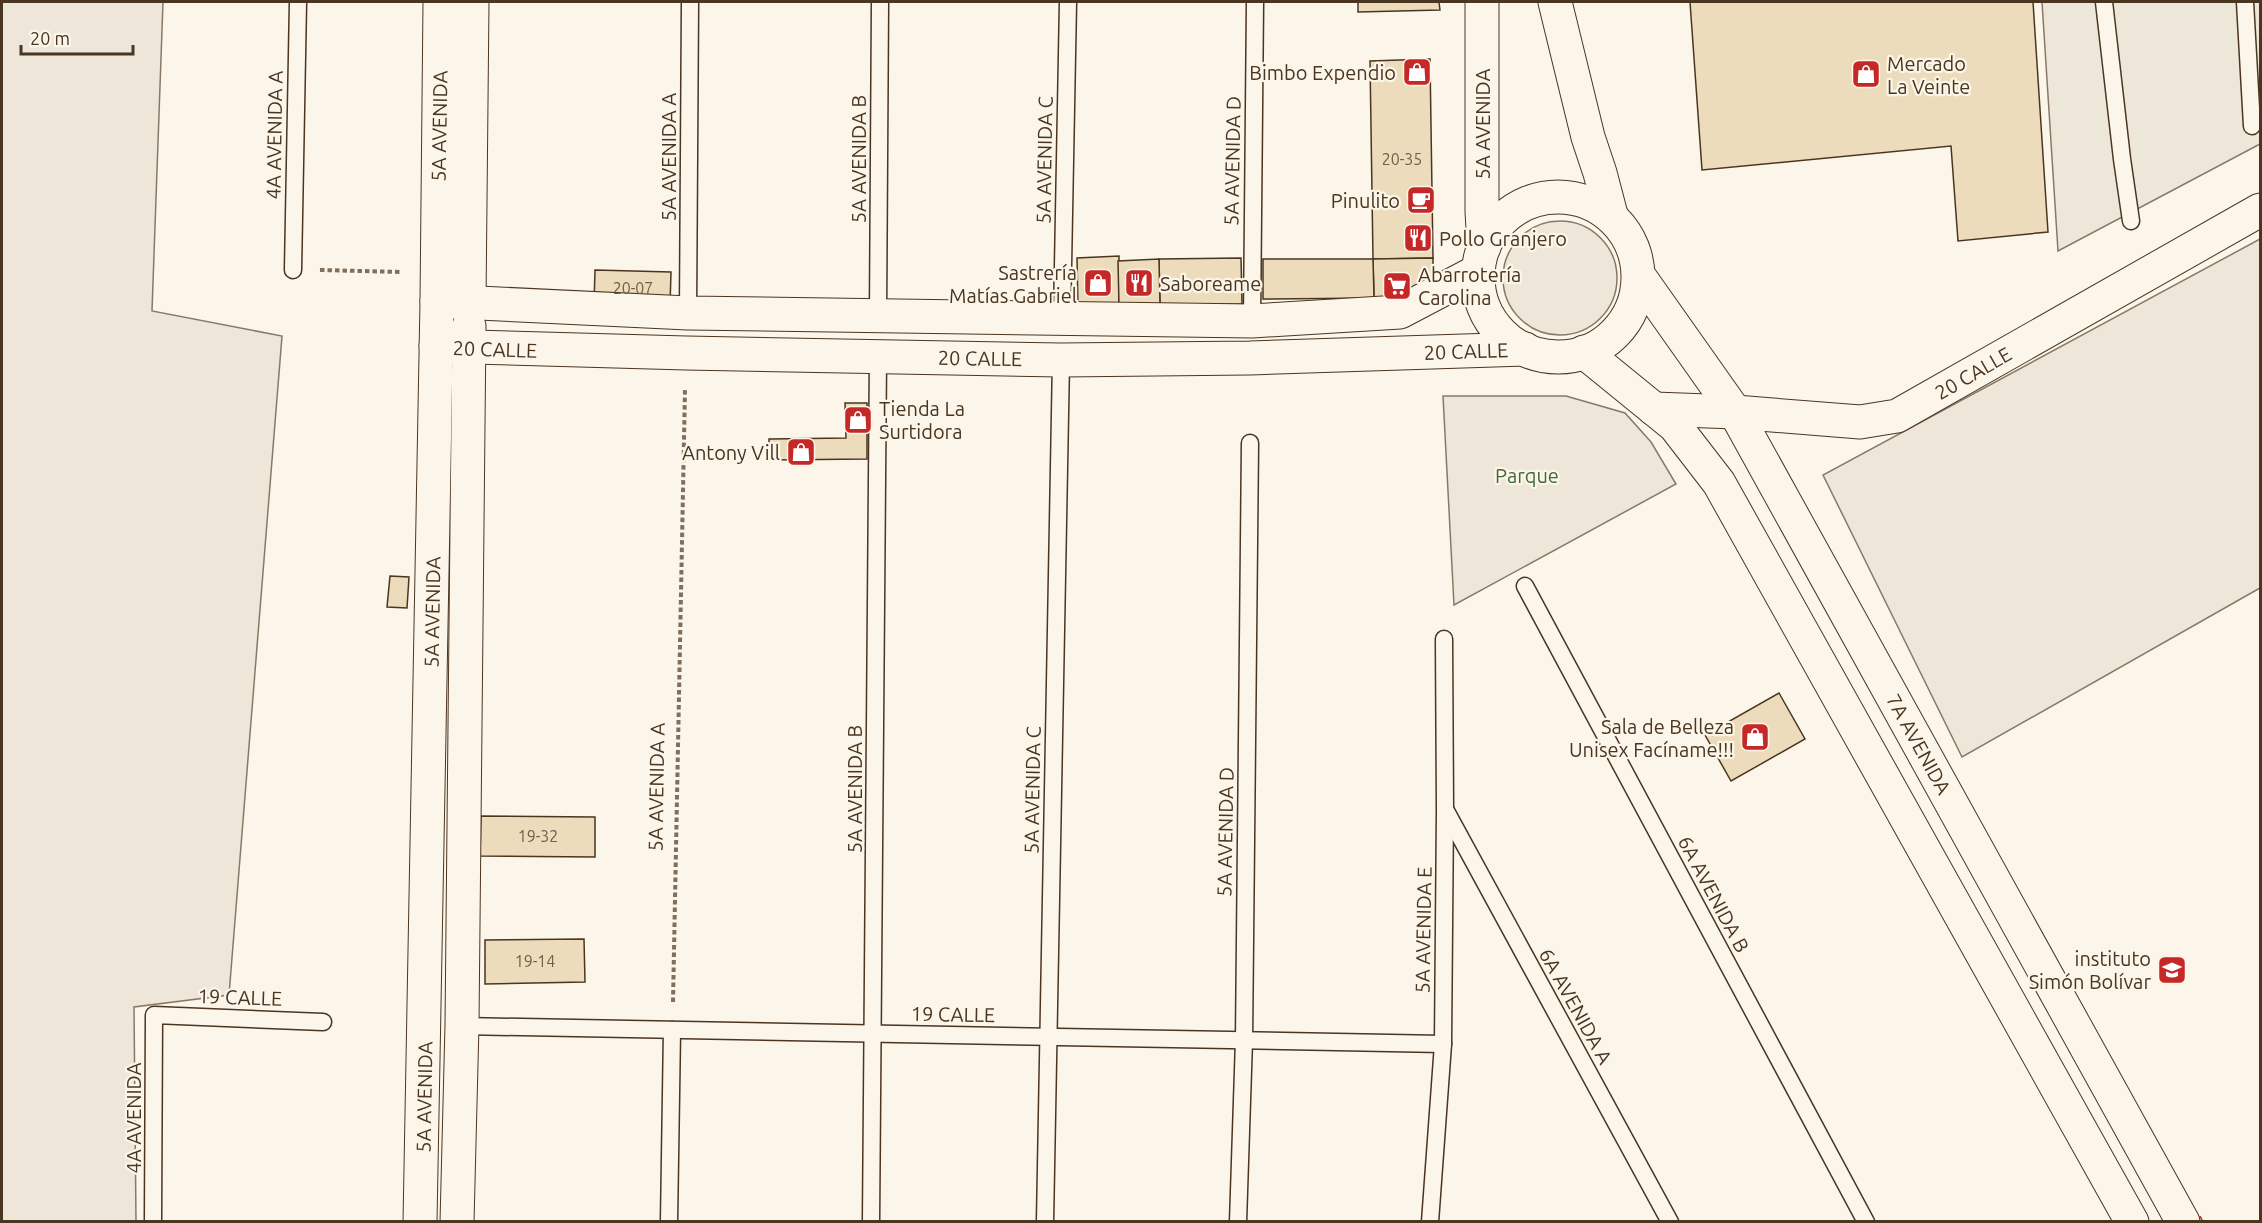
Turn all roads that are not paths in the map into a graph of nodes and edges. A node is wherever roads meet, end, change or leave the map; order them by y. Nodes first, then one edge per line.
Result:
1 (297, 2) edge
2 (440, 2) edge
3 (472, 2) edge
4 (690, 2) edge
5 (880, 2) edge
6 (1068, 2) edge
7 (1255, 2) edge
8 (1482, 2) edge
9 (1555, 2) edge
10 (2104, 2) edge
11 (2245, 2) edge
12 (2252, 126) dead end
13 (2260, 210) edge
14 (1611, 215) junction
15 (2131, 221) dead end
16 (1481, 259) junction
17 (293, 270) road end
18 (1639, 276) junction
19 (436, 287) junction
20 (469, 302) junction
21 (688, 313) junction
22 (878, 316) junction
23 (1062, 319) junction
24 (1252, 321) junction
25 (436, 346) junction
26 (468, 349) junction
27 (1525, 349) junction
28 (1584, 352) junction
29 (878, 356) junction
30 (1061, 360) junction
31 (1654, 409) junction
32 (1736, 412) junction
33 (1250, 442) dead end
34 (1525, 586) dead end
35 (1444, 639) dead end
36 (1445, 810) junction
37 (154, 1015) joint
38 (323, 1022) dead end
39 (462, 1026) junction
40 (672, 1030) junction
41 (874, 1033) junction
42 (1049, 1036) junction
43 (1244, 1040) junction
44 (1443, 1044) junction
45 (1432, 1218) edge
46 (153, 1221) edge
47 (420, 1221) edge
48 (457, 1221) edge
49 (669, 1221) edge
50 (871, 1221) edge
51 (1045, 1221) edge
52 (1238, 1221) edge
53 (1670, 1221) edge
54 (1866, 1221) edge
55 (2132, 1221) edge
56 (2183, 1221) edge

1 - 17 lane, 4A AVENIDA A
2 - 19 street, 5A AVENIDA
3 - 20 street, 5A AVENIDA
4 - 21 lane, 5A AVENIDA A
5 - 22 lane, 5A AVENIDA B
6 - 23 lane, 5A AVENIDA C
7 - 24 lane, 5A AVENIDA D
8 - 16 street, 5A AVENIDA
9 - 14 street
10 - 15 lane
11 - 12 lane
13 - 32 street, 20 CALLE
14 - 16 street
14 - 18 street
16 - 24 street, 20 CALLE
16 - 27 street
18 - 28 street
18 - 32 street, 7A AVENIDA
19 - 20 street, 20 CALLE
19 - 25 street, 5A AVENIDA
20 - 21 street, 20 CALLE
20 - 26 street, 5A AVENIDA
21 - 22 street, 20 CALLE
22 - 23 street, 20 CALLE
23 - 24 street, 20 CALLE
25 - 26 street, 20 CALLE
25 - 47 street, 5A AVENIDA
26 - 29 street, 20 CALLE
26 - 39 street, 5A AVENIDA
27 - 28 street
27 - 30 street, 20 CALLE
28 - 31 street
29 - 30 street, 20 CALLE
29 - 41 lane, 5A AVENIDA B
30 - 42 lane, 5A AVENIDA C
31 - 32 street, 20 CALLE
31 - 55 street
32 - 56 street, 7A AVENIDA
33 - 43 lane, 5A AVENIDA D
34 - 54 lane, 6A AVENIDA B
35 - 36 lane, 5A AVENIDA E
36 - 44 lane, 5A AVENIDA E
36 - 53 lane, 6A AVENIDA A
37 - 38 lane, 19 CALLE
37 - 46 lane, 4A AVENIDA
39 - 40 lane, 19 CALLE
39 - 48 street, 5A AVENIDA
40 - 41 lane, 19 CALLE
40 - 49 lane
41 - 42 lane, 19 CALLE
41 - 50 lane, 5A AVENIDA B
42 - 43 lane, 19 CALLE
42 - 51 lane, 5A AVENIDA C
43 - 44 lane, 19 CALLE
43 - 52 lane, 5A AVENIDA D
44 - 45 lane, 5A AVENIDA E

